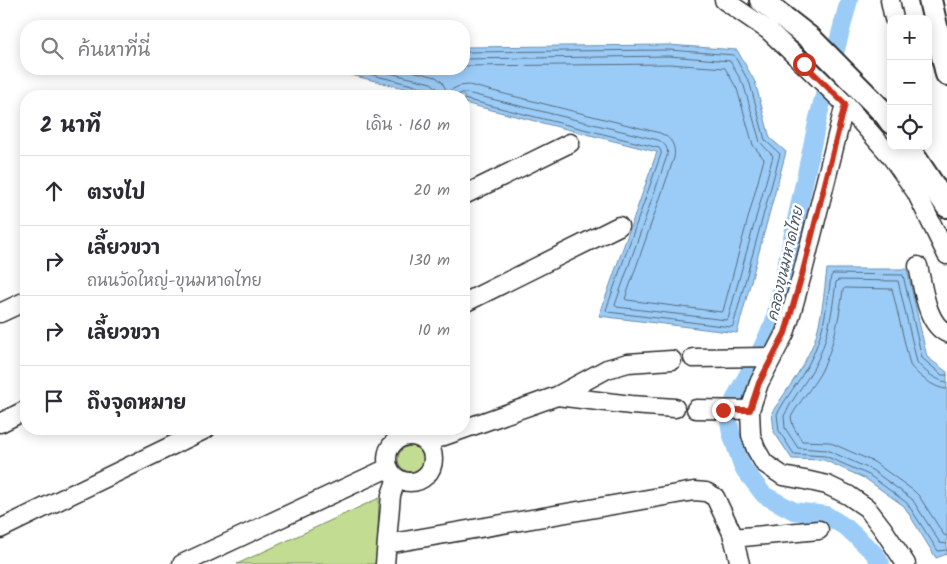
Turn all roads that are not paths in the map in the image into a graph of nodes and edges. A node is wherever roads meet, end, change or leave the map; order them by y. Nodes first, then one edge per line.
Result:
1 (724, 0) edge
2 (761, 0) edge
3 (890, 0) edge
4 (930, 0) edge
5 (893, 15) edge
6 (939, 62) edge
7 (841, 101) junction
8 (887, 116) edge
9 (570, 143) dead end
10 (910, 150) edge
11 (470, 192) edge
12 (947, 206) edge
13 (619, 226) dead end
14 (947, 255) edge
15 (918, 266) dead end
16 (470, 300) edge
17 (20, 303) edge
18 (0, 313) edge
19 (947, 333) edge
20 (693, 358) dead end
21 (766, 358) junction
22 (672, 360) dead end
23 (557, 396) junction
24 (675, 408) dead end
25 (701, 410) dead end
26 (745, 410) junction
27 (20, 413) edge
28 (470, 421) edge
29 (0, 423) edge
30 (194, 435) edge
31 (417, 436) edge
32 (392, 473) junction
33 (0, 529) edge
34 (819, 530) dead end
35 (733, 538) junction
36 (386, 544) junction
37 (182, 564) edge
38 (385, 564) edge
39 (740, 564) edge
40 (906, 564) edge

1 - 7 street
2 - 8 main road
3 - 5 street
4 - 6 main road
7 - 14 street
7 - 21 street
9 - 11 street
10 - 12 main road
13 - 16 street
15 - 19 street
17 - 18 street
20 - 21 street
21 - 26 street
22 - 23 street
23 - 24 street
23 - 28 street
25 - 26 street
26 - 40 street
27 - 29 street
30 - 33 street
31 - 32 street
31 - 32 street
32 - 36 street
32 - 37 street
34 - 35 street
35 - 36 street
35 - 39 street
36 - 38 street

